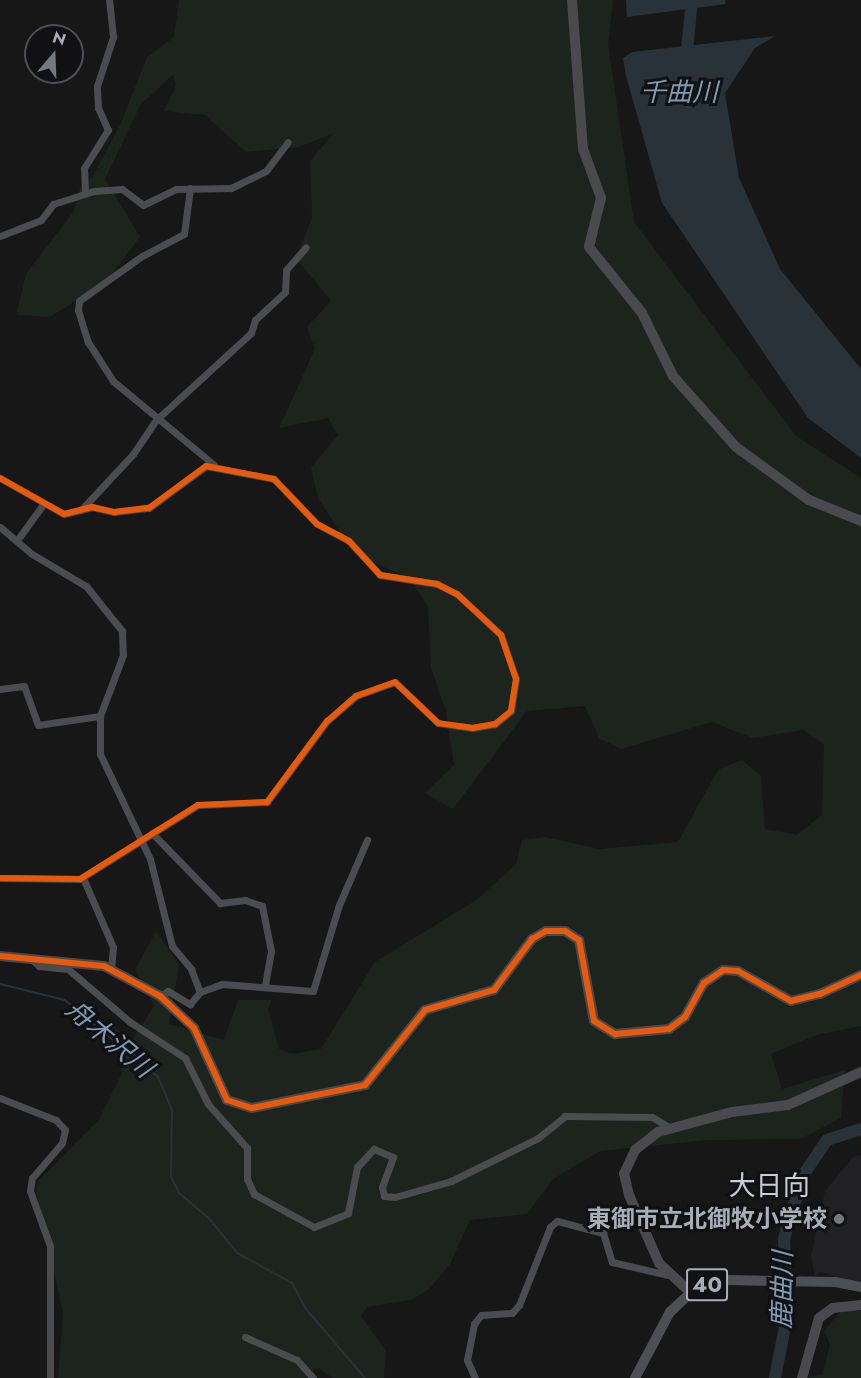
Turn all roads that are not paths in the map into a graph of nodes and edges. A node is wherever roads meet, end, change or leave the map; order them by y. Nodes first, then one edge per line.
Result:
1 (109, 0) edge
2 (572, 0) edge
3 (288, 142) dead end
4 (190, 188) junction
5 (86, 193) junction
6 (0, 236) edge
7 (306, 247) dead end
8 (156, 420) junction
9 (214, 465) junction
10 (0, 478) edge
11 (42, 506) junction
12 (81, 510) junction
13 (861, 521) edge
14 (0, 527) edge
15 (18, 538) junction
16 (0, 689) edge
17 (100, 717) junction
18 (153, 833) junction
19 (367, 840) dead end
20 (140, 842) junction
21 (0, 878) edge
22 (83, 878) junction
23 (0, 956) edge
24 (31, 959) junction
25 (111, 969) junction
26 (861, 975) edge
27 (265, 986) junction
28 (200, 992) junction
29 (160, 996) junction
30 (861, 1072) edge
31 (0, 1098) edge
32 (670, 1128) junction
33 (668, 1275) junction
34 (861, 1287) edge
35 (689, 1291) junction
36 (861, 1305) edge
37 (245, 1337) dead end
38 (50, 1378) edge
39 (313, 1378) edge
40 (475, 1378) edge
41 (635, 1378) edge
42 (802, 1378) edge

1 - 5 street
2 - 13 main road
3 - 4 street
4 - 5 street
4 - 8 street
5 - 6 street
7 - 8 street
8 - 9 street
8 - 12 street
9 - 12 street
9 - 18 street
10 - 11 street
11 - 12 street
11 - 15 street
14 - 15 street
15 - 17 street
16 - 17 street
17 - 20 street
18 - 20 street
18 - 27 street
19 - 27 street
20 - 22 street
20 - 28 street
21 - 22 street
22 - 25 street
23 - 24 main road
24 - 25 main road
24 - 32 street
25 - 29 main road
26 - 29 main road
27 - 28 street
28 - 29 street
30 - 32 main road
31 - 38 street
32 - 33 main road
33 - 35 main road
33 - 40 street
34 - 35 main road, 40
35 - 41 main road, 40
36 - 42 main road
37 - 39 street

